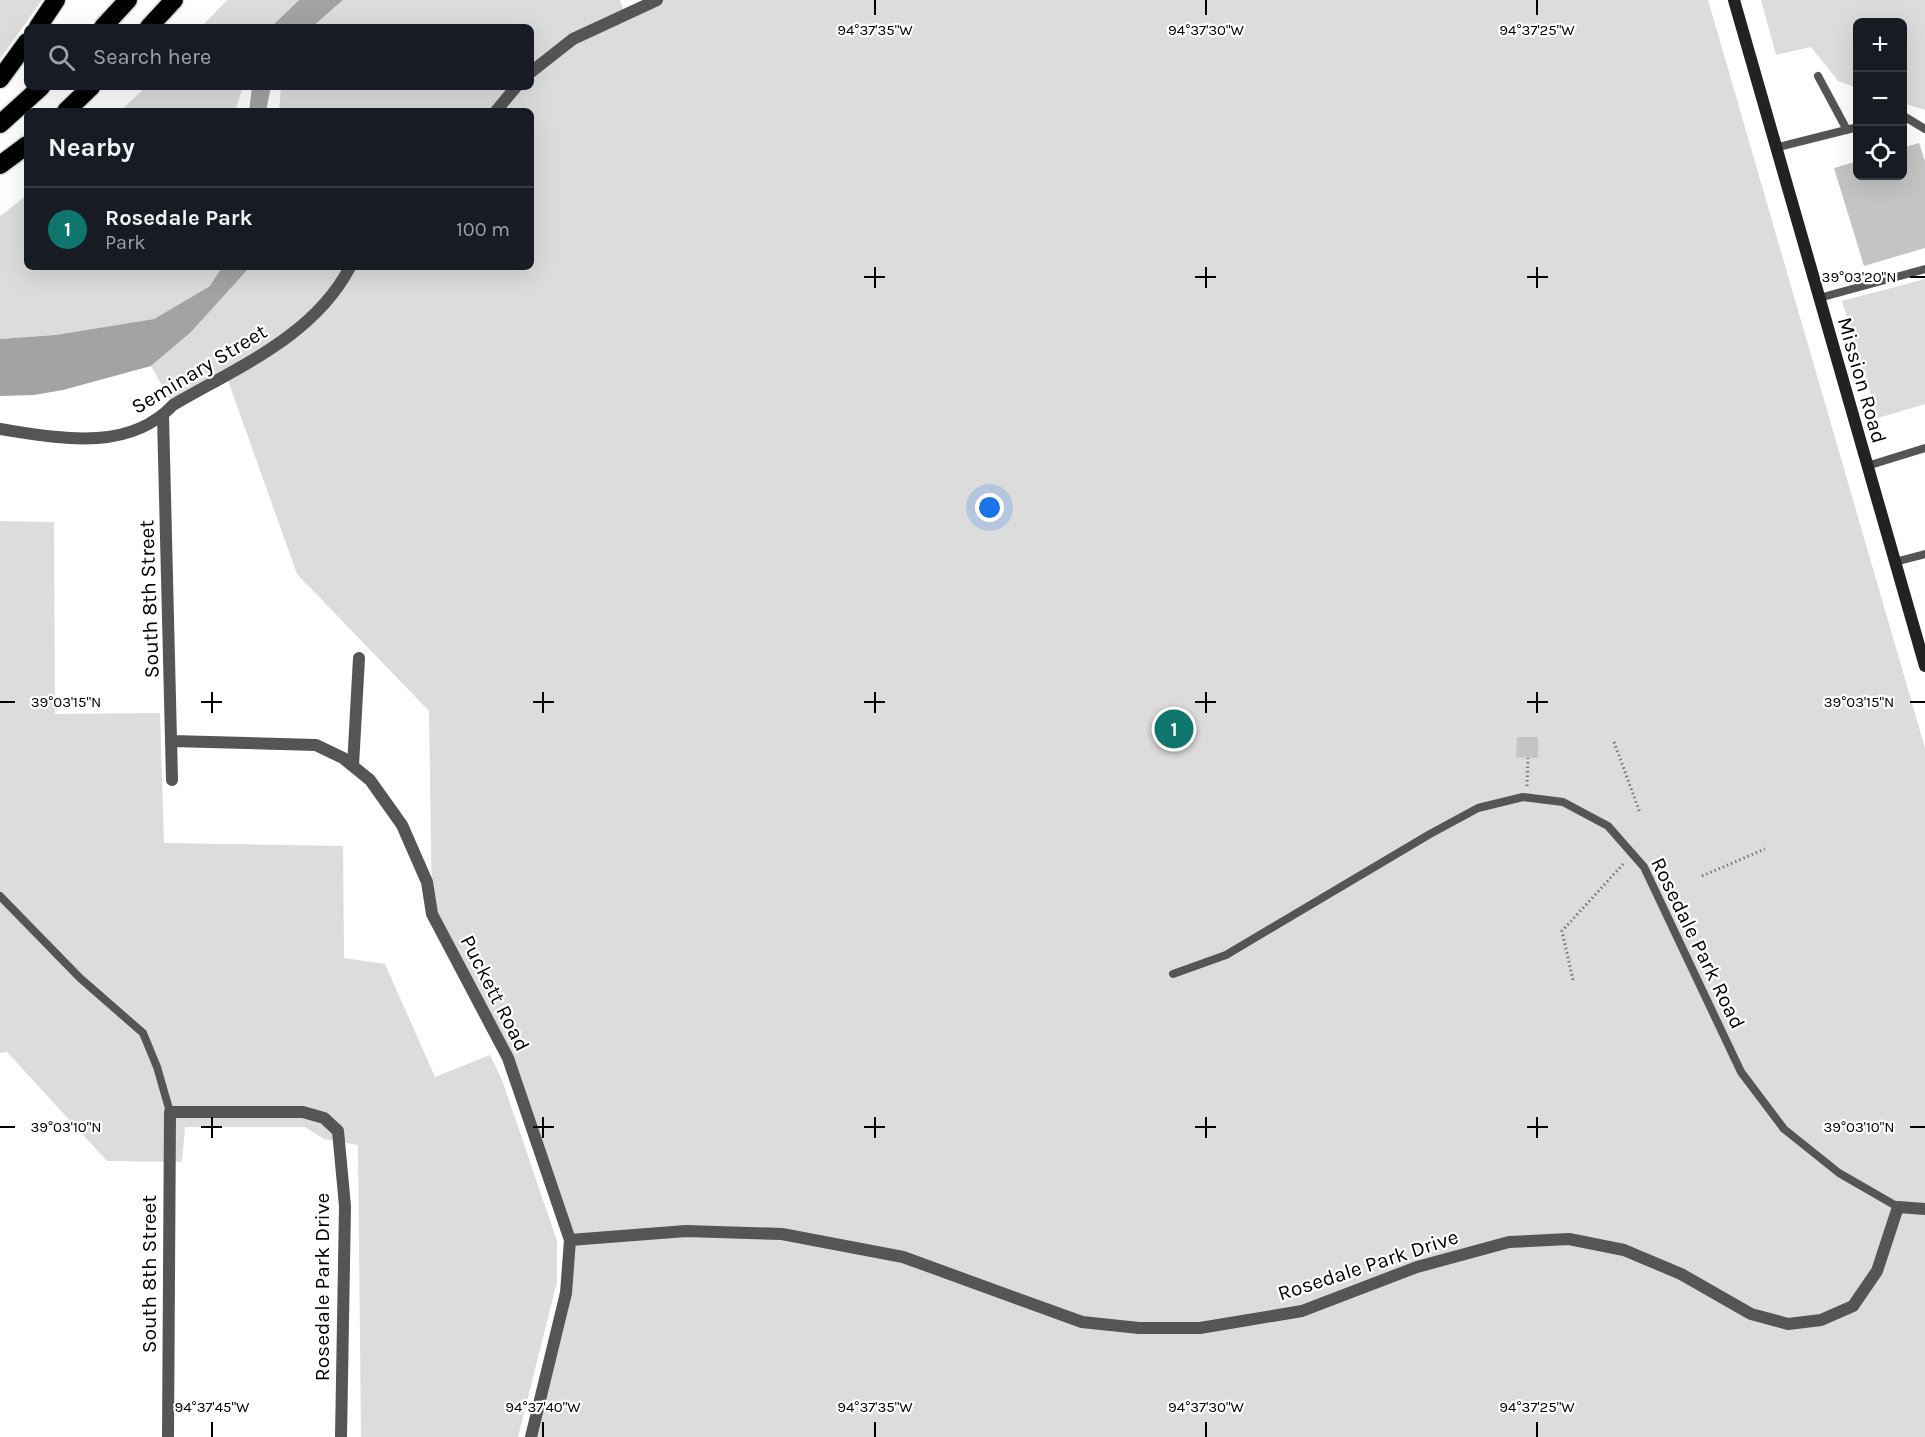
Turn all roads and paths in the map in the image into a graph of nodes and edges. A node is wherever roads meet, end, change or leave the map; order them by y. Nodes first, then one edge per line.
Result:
1 (56, 0) edge
2 (128, 0) edge
3 (174, 0) edge
4 (657, 0) edge
5 (1734, 0) edge
6 (40, 24) edge
7 (106, 24) edge
8 (152, 24) edge
9 (24, 46) edge
10 (534, 70) edge
11 (1818, 76) dead end
12 (0, 79) edge
13 (38, 90) edge
14 (88, 90) edge
15 (514, 90) edge
16 (69, 108) edge
17 (498, 108) edge
18 (1907, 119) edge
19 (1, 123) edge
20 (1853, 128) edge
21 (1925, 129) edge
22 (1847, 130) junction
23 (24, 147) edge
24 (1775, 148) junction
25 (0, 165) edge
26 (1925, 269) edge
27 (349, 270) edge
28 (1819, 298) junction
29 (163, 416) junction
30 (0, 429) edge
31 (1925, 448) edge
32 (1867, 466) junction
33 (1925, 554) edge
34 (1895, 562) junction
35 (359, 658) dead end
36 (1925, 666) edge
37 (172, 741) junction
38 (1614, 742) dead end
39 (1528, 758) dead end
40 (353, 766) junction
41 (172, 780) dead end
42 (1527, 797) junction
43 (1640, 813) dead end
44 (1765, 849) dead end
45 (1632, 854) junction
46 (1702, 876) dead end
47 (0, 896) edge
48 (1173, 974) dead end
49 (1573, 980) dead end
50 (170, 1112) junction
51 (1898, 1206) junction
52 (1925, 1209) edge
53 (570, 1240) junction
54 (168, 1437) edge
55 (341, 1437) edge
56 (531, 1437) edge

1 - 6 highway
2 - 7 highway
3 - 8 highway
4 - 10 street
5 - 24 main road, Mission Road
9 - 12 highway
11 - 22 lane
13 - 19 highway
14 - 16 highway
15 - 17 street
18 - 21 lane
20 - 22 lane
22 - 24 lane
23 - 25 highway
24 - 28 main road, Mission Road
26 - 28 lane
27 - 29 street, Seminary Street
28 - 32 main road, Mission Road
29 - 30 street, Seminary Street
29 - 37 street, South 8th Street
31 - 32 lane
32 - 34 main road, Mission Road
33 - 34 lane
34 - 36 main road, Mission Road
35 - 40 street
37 - 40 street, Puckett Road
37 - 41 street, South 8th Street
38 - 43 path
39 - 42 path
40 - 53 street, Puckett Road
42 - 45 lane, Rosedale Park Road
42 - 48 lane, Rosedale Park Road
44 - 46 path
45 - 49 path
45 - 51 lane, Rosedale Park Road
47 - 50 lane
50 - 54 street, South 8th Street
50 - 55 street, Rosedale Park Drive
51 - 52 street
51 - 53 street, Rosedale Park Drive
53 - 56 street, Puckett Road

